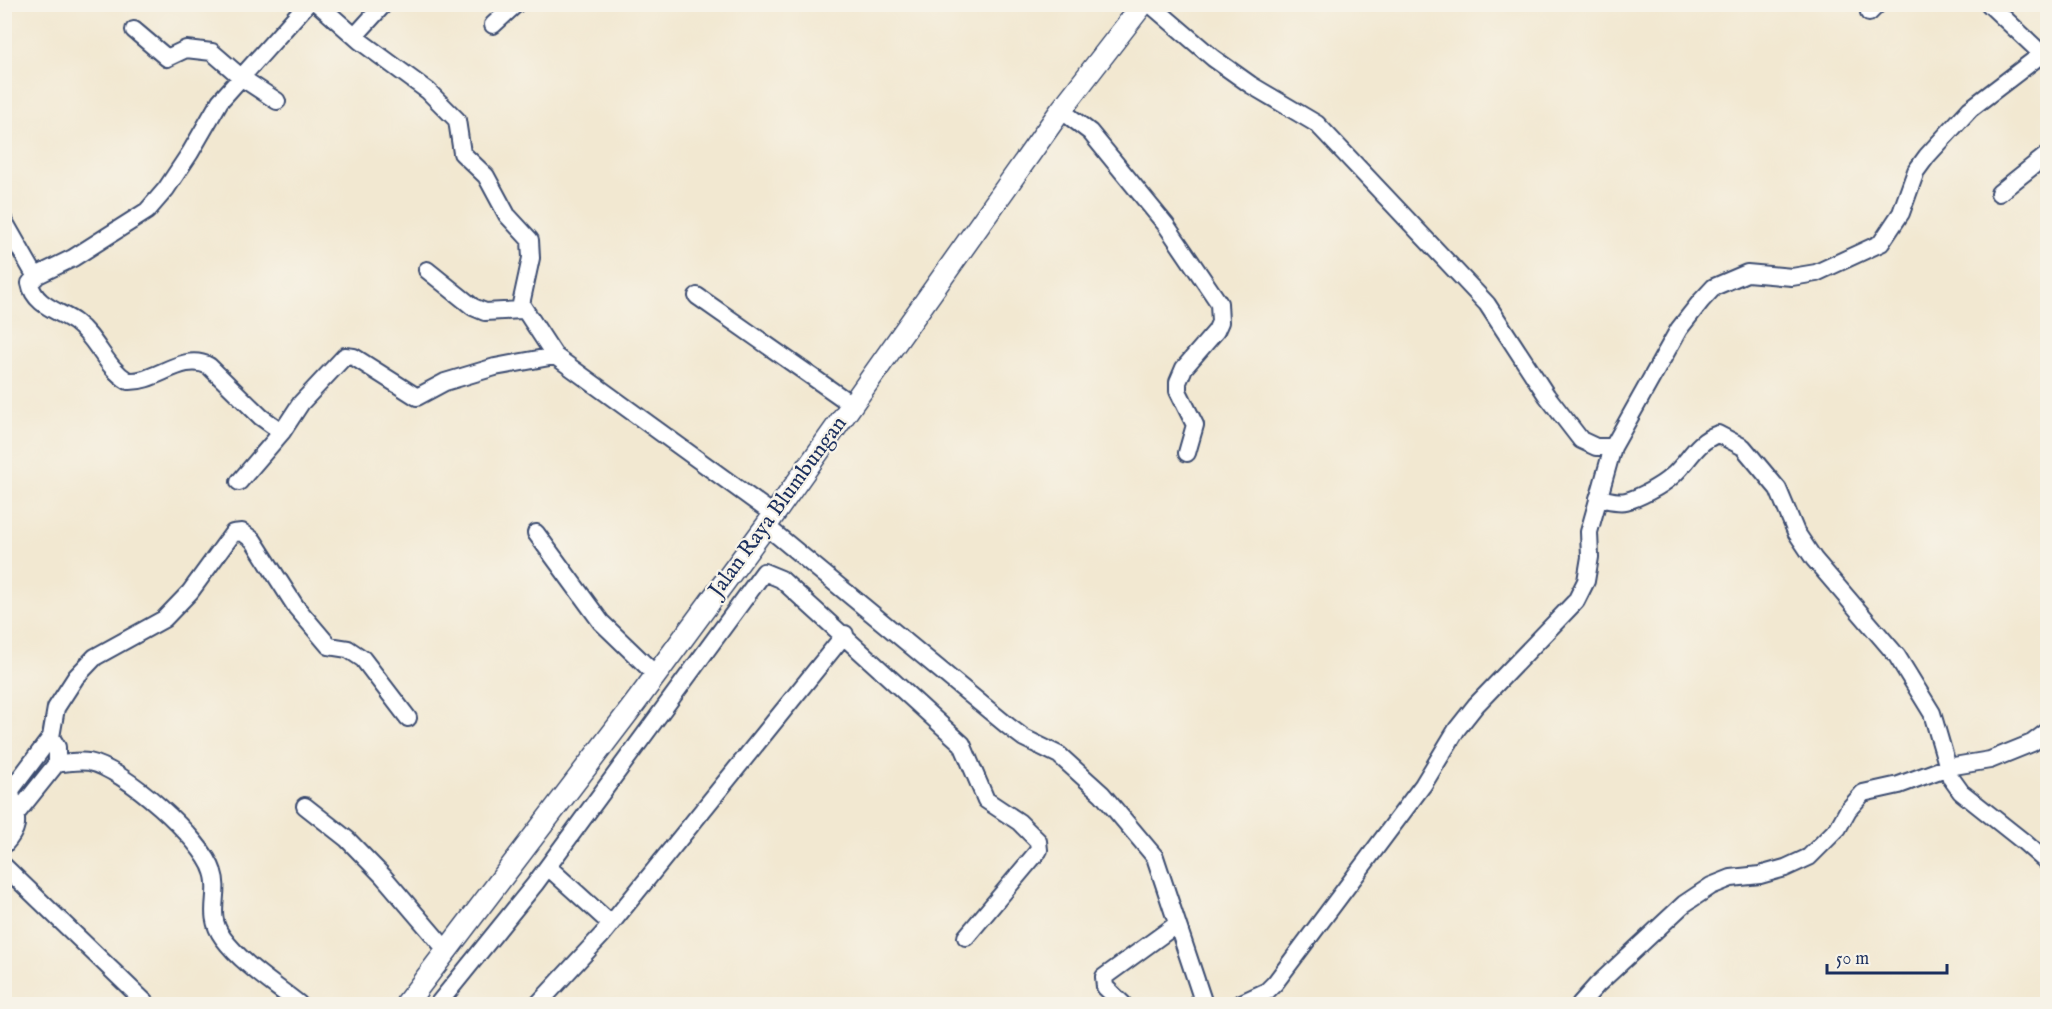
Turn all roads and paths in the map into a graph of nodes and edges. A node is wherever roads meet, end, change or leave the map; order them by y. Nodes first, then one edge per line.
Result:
1 (307, 4) edge
2 (318, 4) edge
3 (384, 4) edge
4 (516, 4) edge
5 (1143, 4) edge
6 (1150, 4) edge
7 (1994, 6) edge
8 (493, 25) dead end
9 (134, 30) dead end
10 (355, 36) junction
11 (2045, 57) edge
12 (242, 78) junction
13 (276, 101) dead end
14 (1061, 110) junction
15 (2048, 154) edge
16 (1999, 193) dead end
17 (4, 221) edge
18 (428, 270) dead end
19 (36, 276) junction
20 (697, 296) dead end
21 (522, 310) junction
22 (555, 356) junction
23 (851, 404) junction
24 (282, 432) junction
25 (1613, 447) junction
26 (1188, 453) dead end
27 (239, 482) dead end
28 (1598, 498) junction
29 (770, 520) junction
30 (536, 533) dead end
31 (845, 634) junction
32 (656, 675) junction
33 (408, 718) dead end
34 (2048, 731) edge
35 (51, 736) junction
36 (57, 763) junction
37 (1948, 767) junction
38 (305, 806) dead end
39 (17, 813) junction
40 (4, 845) edge
41 (2048, 863) edge
42 (4, 866) edge
43 (548, 867) junction
44 (611, 924) junction
45 (1177, 924) junction
46 (966, 937) dead end
47 (448, 952) junction
48 (144, 1004) edge
49 (299, 1005) edge
50 (406, 1005) edge
51 (438, 1005) edge
52 (538, 1005) edge
53 (1123, 1005) edge
54 (1204, 1005) edge
55 (1239, 1005) edge
56 (1580, 1005) edge

1 - 12 street
2 - 10 street
3 - 10 street
4 - 8 street
5 - 14 main road, Jalan Raya Blumbungan
6 - 25 street
7 - 11 street
9 - 12 street
10 - 21 street
11 - 25 street
12 - 13 street
12 - 19 street
14 - 23 main road, Jalan Raya Blumbungan
14 - 26 street
15 - 16 street
17 - 19 street
18 - 21 street
19 - 24 street
20 - 23 street
21 - 22 street
22 - 24 street
22 - 29 street
23 - 29 main road, Jalan Raya Blumbungan
24 - 27 street
25 - 28 street
28 - 37 street
28 - 55 street
29 - 32 main road, Jalan Raya Blumbungan
29 - 45 street
30 - 32 street
31 - 43 street
31 - 44 street
31 - 46 street
32 - 47 main road, Jalan Raya Blumbungan
33 - 35 street
34 - 37 street
35 - 36 street
35 - 39 street
36 - 39 street
36 - 49 street
37 - 41 street
37 - 56 street
38 - 47 street
39 - 40 street
42 - 48 street
43 - 44 street
43 - 51 street
44 - 52 street
45 - 53 street
45 - 54 street
47 - 50 main road, Jalan Raya Blumbungan

